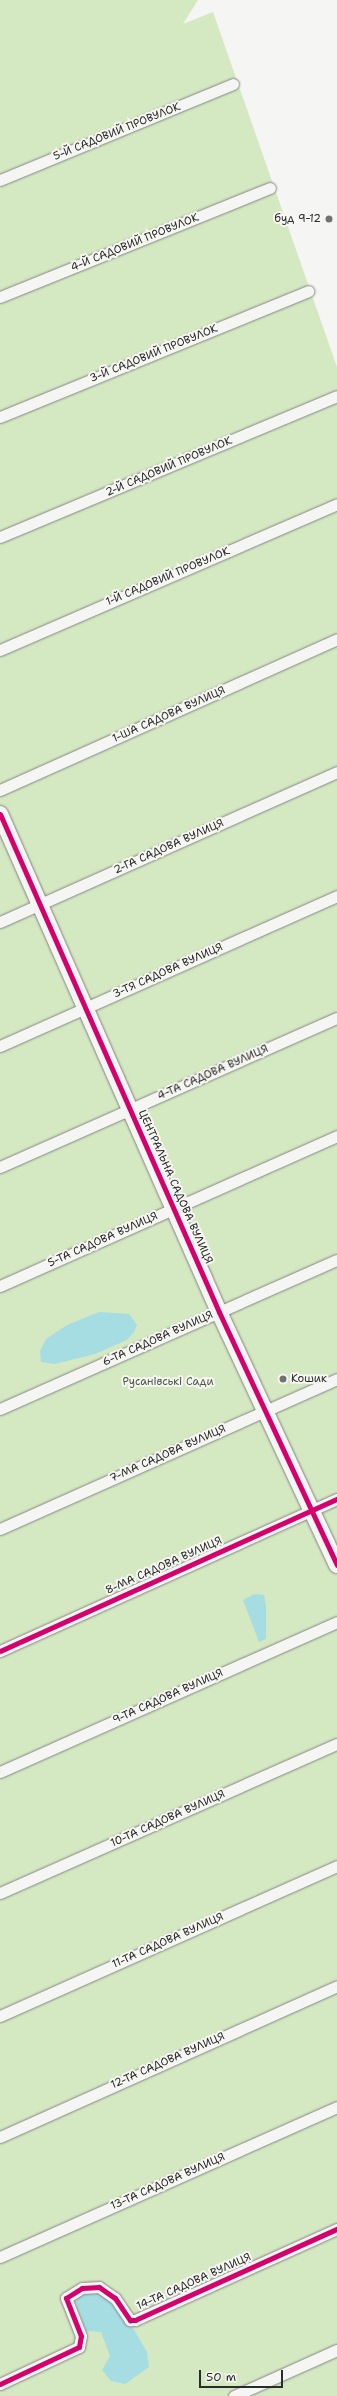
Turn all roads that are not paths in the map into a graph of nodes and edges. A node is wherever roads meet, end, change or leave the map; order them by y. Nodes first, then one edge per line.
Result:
1 (233, 84) dead end
2 (0, 180) edge
3 (270, 188) dead end
4 (308, 291) dead end
5 (0, 297) edge
6 (337, 396) edge
7 (0, 417) edge
8 (337, 504) edge
9 (0, 536) edge
10 (337, 639) edge
11 (0, 650) edge
12 (337, 772) edge
13 (0, 790) edge
14 (0, 814) edge
15 (337, 896) edge
16 (41, 904) junction
17 (0, 922) edge
18 (85, 1007) junction
19 (337, 1018) edge
20 (0, 1046) edge
21 (130, 1110) junction
22 (337, 1136) edge
23 (0, 1167) edge
24 (174, 1208) junction
25 (337, 1260) edge
26 (0, 1286) edge
27 (219, 1312) junction
28 (337, 1379) edge
29 (0, 1409) edge
30 (264, 1412) junction
31 (337, 1499) edge
32 (312, 1510) junction
33 (0, 1529) edge
34 (337, 1565) edge
35 (337, 1622) edge
36 (0, 1651) edge
37 (337, 1744) edge
38 (0, 1772) edge
39 (337, 1866) edge
40 (0, 1893) edge
41 (337, 1986) edge
42 (0, 2016) edge
43 (337, 2107) edge
44 (0, 2137) edge
45 (337, 2229) edge
46 (0, 2257) edge
47 (337, 2350) edge
48 (0, 2384) edge
49 (234, 2396) edge

1 - 2 street, 5-Й САДОВИЙ ПРОВУЛОК
3 - 5 street, 4-Й САДОВИЙ ПРОВУЛОК
4 - 7 street, 3-Й САДОВИЙ ПРОВУЛОК
6 - 9 street, 2-Й САДОВИЙ ПРОВУЛОК
8 - 11 street, 1-Й САДОВИЙ ПРОВУЛОК
10 - 13 street, 1-ША САДОВА ВУЛИЦЯ
12 - 16 street, 2-ГА САДОВА ВУЛИЦЯ
14 - 16 main road, ЦЕНТРАЛЬНА САДОВА ВУЛИЦЯ
15 - 18 street, 3-ТЯ САДОВА ВУЛИЦЯ
16 - 17 street, 2-ГА САДОВА ВУЛИЦЯ
16 - 18 main road, ЦЕНТРАЛЬНА САДОВА ВУЛИЦЯ
18 - 20 street, 3-ТЯ САДОВА ВУЛИЦЯ
18 - 21 main road, ЦЕНТРАЛЬНА САДОВА ВУЛИЦЯ
19 - 21 street, 4-ТА САДОВА ВУЛИЦЯ
21 - 23 street, 4-ТА САДОВА ВУЛИЦЯ
21 - 24 main road, ЦЕНТРАЛЬНА САДОВА ВУЛИЦЯ
22 - 24 street, 5-ТА САДОВА ВУЛИЦЯ
24 - 26 street, 5-ТА САДОВА ВУЛИЦЯ
24 - 27 main road, ЦЕНТРАЛЬНА САДОВА ВУЛИЦЯ
25 - 27 street, 6-ТА САДОВА ВУЛИЦЯ
27 - 29 street, 6-ТА САДОВА ВУЛИЦЯ
27 - 30 main road, ЦЕНТРАЛЬНА САДОВА ВУЛИЦЯ
28 - 30 street, 7-МА САДОВА ВУЛИЦЯ
30 - 32 main road, ЦЕНТРАЛЬНА САДОВА ВУЛИЦЯ
30 - 33 street, 7-МА САДОВА ВУЛИЦЯ
31 - 32 street, 8-МА САДОВА ВУЛИЦЯ
32 - 34 main road, ЦЕНТРАЛЬНА САДОВА ВУЛИЦЯ
32 - 36 street, 8-МА САДОВА ВУЛИЦЯ
35 - 38 street, 9-ТА САДОВА ВУЛИЦЯ
37 - 40 street, 10-ТА САДОВА ВУЛИЦЯ
39 - 42 street, 11-ТА САДОВА ВУЛИЦЯ
41 - 44 street, 12-ТА САДОВА ВУЛИЦЯ
43 - 46 street, 13-ТА САДОВА ВУЛИЦЯ
45 - 48 street, 14-ТА САДОВА ВУЛИЦЯ
47 - 49 street

